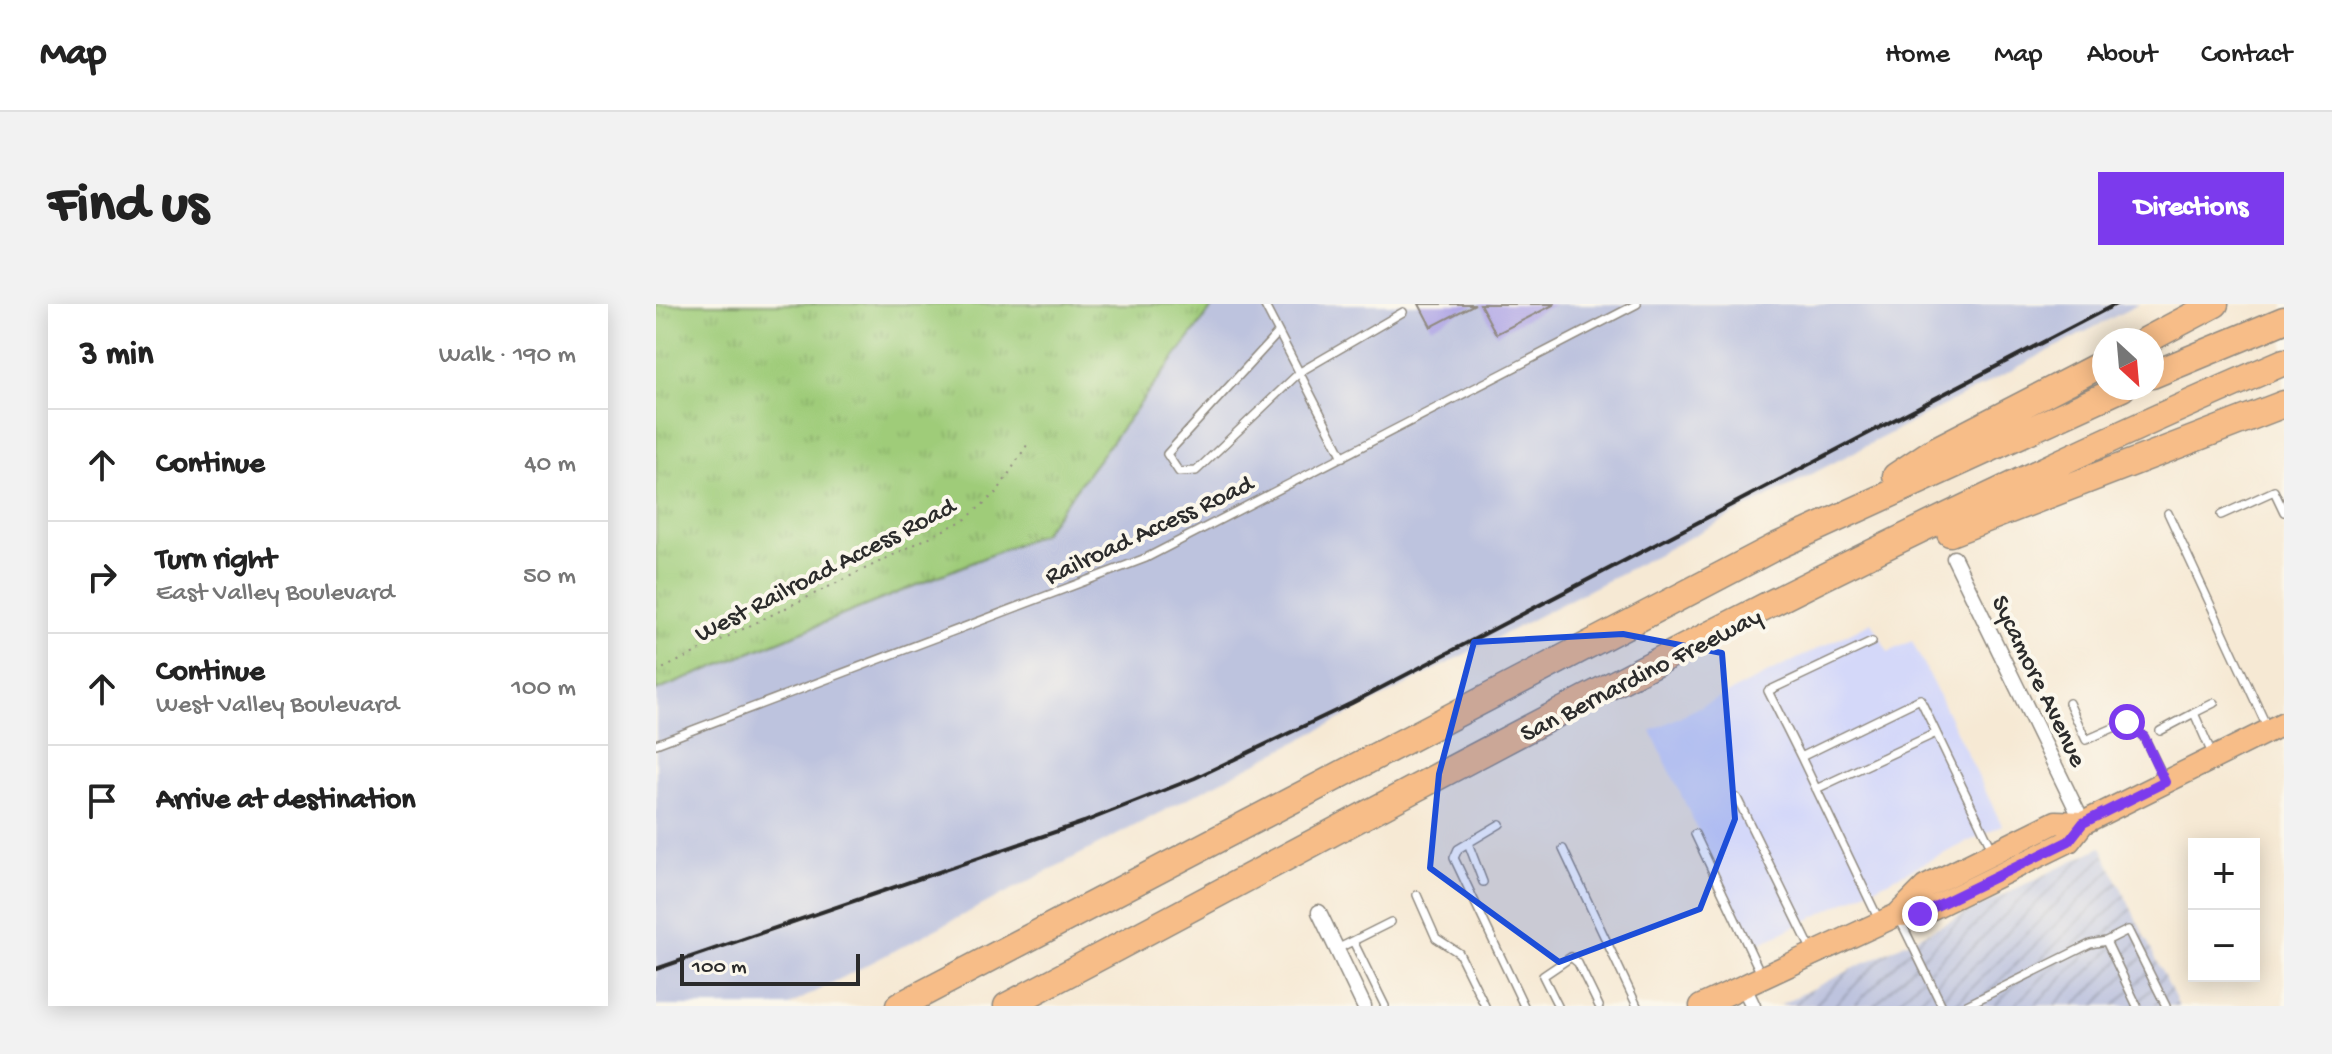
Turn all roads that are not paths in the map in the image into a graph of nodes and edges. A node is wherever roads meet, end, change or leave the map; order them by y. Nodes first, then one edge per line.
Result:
1 (1264, 304) edge
2 (1637, 304) edge
3 (2215, 304) edge
4 (1403, 312) dead end
5 (2284, 320) edge
6 (2164, 331) edge
7 (1278, 333) junction
8 (2284, 362) edge
9 (2092, 369) edge
10 (2164, 370) edge
11 (1300, 372) junction
12 (2095, 400) edge
13 (2284, 404) edge
14 (1343, 457) junction
15 (2284, 487) edge
16 (2274, 491) junction
17 (2284, 512) edge
18 (2168, 513) dead end
19 (2221, 515) dead end
20 (1829, 520) junction
21 (1954, 558) dead end
22 (1872, 642) dead end
23 (1630, 677) junction
24 (2069, 703) dead end
25 (2214, 703) dead end
26 (2194, 713) junction
27 (2276, 727) edge
28 (2160, 731) dead end
29 (1936, 733) junction
30 (656, 744) edge
31 (1801, 757) junction
32 (2214, 758) junction
33 (2165, 782) junction
34 (1816, 789) junction
35 (1737, 798) dead end
36 (2083, 823) junction
37 (1500, 824) dead end
38 (1695, 834) dead end
39 (1468, 843) junction
40 (1563, 849) dead end
41 (1994, 853) junction
42 (1483, 882) dead end
43 (1417, 895) dead end
44 (1319, 912) dead end
45 (1889, 918) junction
46 (1391, 922) dead end
47 (1353, 941) junction
48 (2106, 941) junction
49 (1337, 949) junction
50 (1812, 951) junction
51 (1752, 980) junction
52 (899, 1006) edge
53 (1007, 1006) edge
54 (1364, 1006) edge
55 (1385, 1006) edge
56 (1485, 1006) edge
57 (1524, 1006) edge
58 (1558, 1006) edge
59 (1599, 1006) edge
60 (1637, 1006) edge
61 (1701, 1006) edge
62 (1753, 1006) edge
63 (1942, 1006) edge
64 (1965, 1006) edge
65 (2137, 1006) edge
66 (2166, 1006) edge

1 - 7 lane
2 - 14 lane, Railroad Access Road
3 - 6 highway
4 - 11 lane
5 - 10 highway
7 - 11 lane
7 - 11 lane
8 - 23 highway, San Bernardino Freeway
9 - 20 highway
11 - 14 lane
12 - 20 highway, San Bernardino Freeway
13 - 23 highway
14 - 30 lane, Railroad Access Road
15 - 16 lane
16 - 17 lane
16 - 19 lane
18 - 27 lane
20 - 52 highway, San Bernardino Freeway
21 - 36 street, Sycamore Avenue
22 - 31 lane
23 - 53 highway, San Bernardino Freeway
24 - 33 lane
25 - 26 lane
26 - 28 lane
26 - 32 lane
27 - 32 main road
29 - 31 lane
29 - 34 lane
29 - 41 lane
31 - 34 lane
32 - 33 main road
33 - 36 main road
34 - 45 lane
35 - 50 lane
36 - 41 main road
36 - 45 main road
37 - 39 lane
38 - 51 lane
39 - 42 lane
39 - 57 lane
40 - 60 lane
41 - 45 main road
43 - 56 lane
44 - 49 street
45 - 50 main road
45 - 63 lane
46 - 47 lane
47 - 49 lane
47 - 55 lane
48 - 64 lane
48 - 65 lane
48 - 66 lane
49 - 54 street
50 - 51 main road
51 - 61 main road
51 - 62 street
58 - 59 lane

